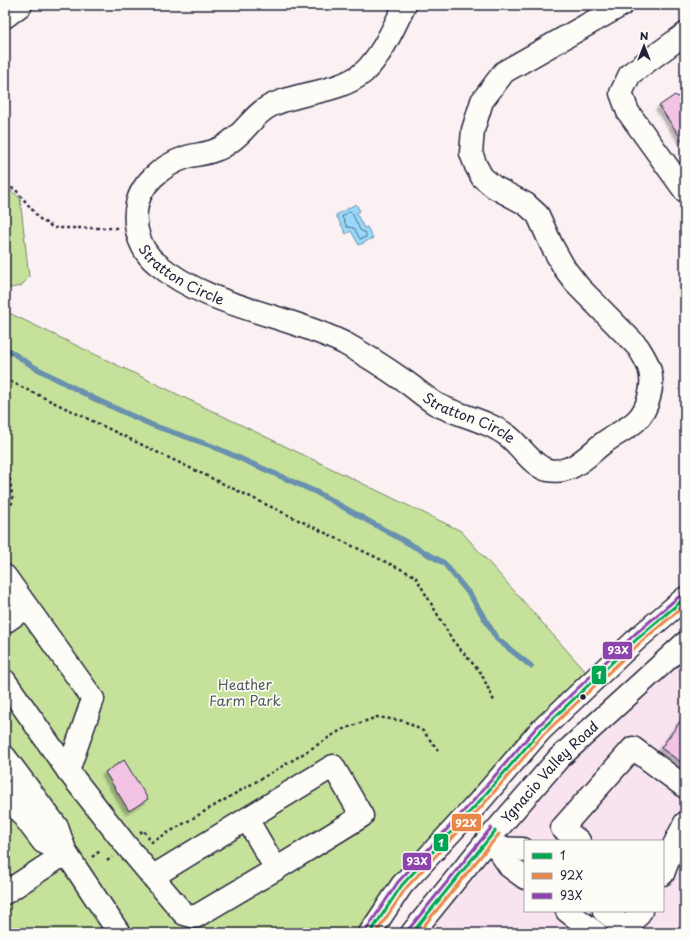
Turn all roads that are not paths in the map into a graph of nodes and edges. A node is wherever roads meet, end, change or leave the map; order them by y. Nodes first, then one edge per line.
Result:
1 (21, 5) edge
2 (405, 5) edge
3 (622, 5) edge
4 (5, 17) edge
5 (685, 34) edge
6 (685, 191) edge
7 (5, 576) edge
8 (685, 598) edge
9 (27, 607) junction
10 (5, 622) edge
11 (685, 642) edge
12 (5, 681) edge
13 (534, 738) junction
14 (5, 757) edge
15 (68, 771) junction
16 (685, 788) edge
17 (5, 792) edge
18 (247, 819) junction
19 (685, 823) edge
20 (578, 840) edge
21 (491, 845) junction
22 (524, 850) edge
23 (66, 853) junction
24 (276, 869) junction
25 (664, 871) edge
26 (152, 877) junction
27 (524, 877) edge
28 (5, 892) edge
29 (568, 912) edge
30 (605, 912) edge
31 (640, 912) edge
32 (119, 933) edge
33 (370, 933) edge
34 (412, 933) edge
35 (596, 933) edge
36 (620, 933) edge
37 (625, 933) edge

1 - 4 main road
2 - 3 main road, Stratton Circle
5 - 6 main road
7 - 9 main road
8 - 13 main road
9 - 10 main road
9 - 15 main road
11 - 21 main road, Ygnacio Valley Road
12 - 15 main road
13 - 21 main road
13 - 33 main road
14 - 23 main road
15 - 26 main road
16 - 20 main road
17 - 23 main road
18 - 24 main road
18 - 24 main road
18 - 26 main road
19 - 25 main road
21 - 22 main road
21 - 27 main road
21 - 34 main road, Ygnacio Valley Road
23 - 28 main road
23 - 32 main road
24 - 26 main road
29 - 35 main road
30 - 36 main road
31 - 37 main road

